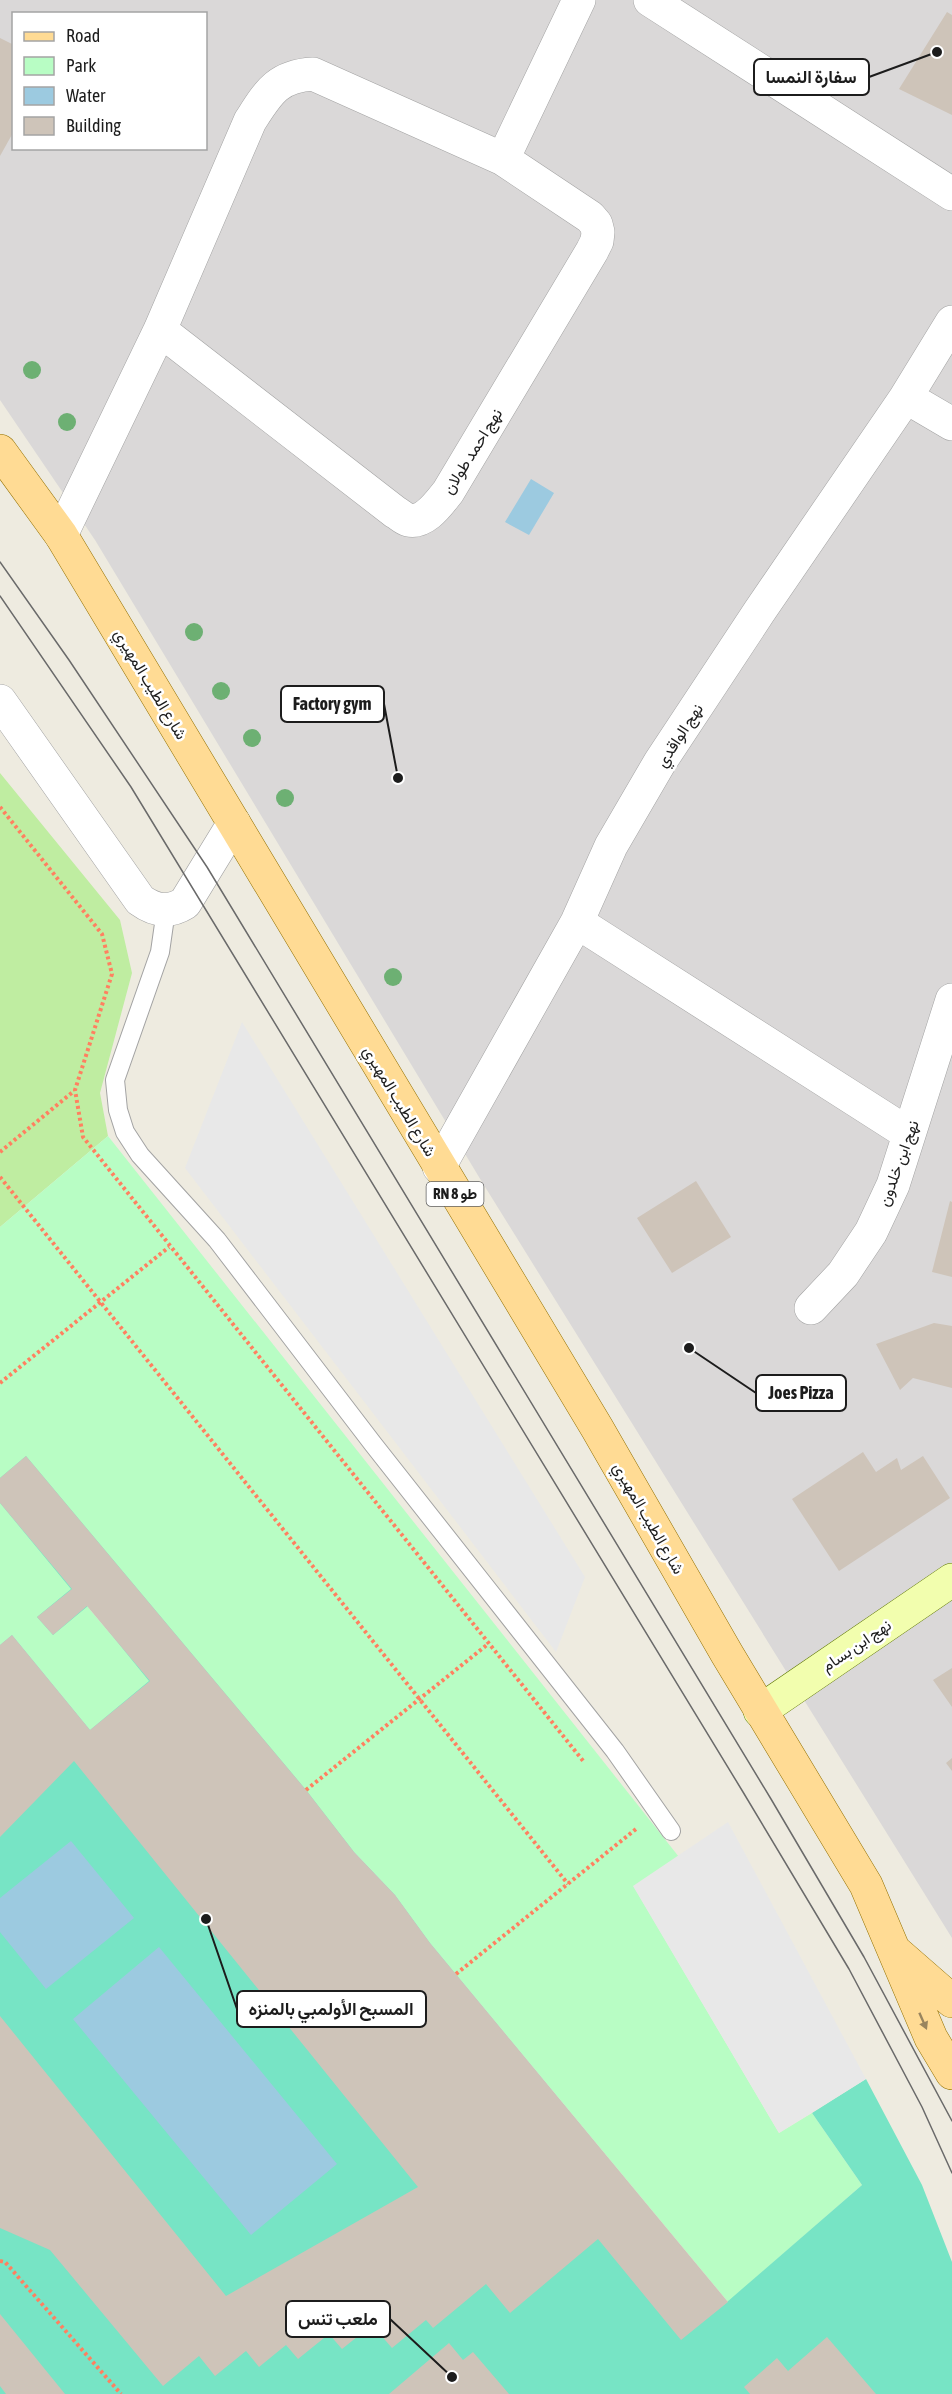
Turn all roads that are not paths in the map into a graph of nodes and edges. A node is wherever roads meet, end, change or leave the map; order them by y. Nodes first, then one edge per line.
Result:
1 (579, 0) edge
2 (650, 0) edge
3 (503, 159) junction
4 (952, 194) edge
5 (952, 322) edge
6 (160, 330) junction
7 (906, 397) junction
8 (952, 424) edge
9 (0, 451) edge
10 (61, 535) junction
11 (0, 701) edge
12 (234, 823) junction
13 (166, 910) junction
14 (577, 922) junction
15 (952, 1000) edge
16 (909, 1134) junction
17 (439, 1167) junction
18 (811, 1308) dead end
19 (952, 1580) edge
20 (760, 1710) junction
21 (671, 1831) dead end
22 (891, 1948) junction
23 (952, 2001) edge
24 (952, 2073) edge

1 - 3 street
2 - 4 street
3 - 6 street, نهج احمد طولان
3 - 6 street, نهج احمد طولان
5 - 7 street, نهج الواقدي
6 - 10 street, نهج احمد طولان
7 - 8 street
7 - 14 street, نهج الواقدي
9 - 10 main road, شارع الطيب المهيري / RN 8 طو
10 - 12 main road, شارع الطيب المهيري / RN 8 طو
11 - 13 street
12 - 13 street
12 - 17 main road, شارع الطيب المهيري / RN 8 طو
13 - 21 lane
14 - 16 street
14 - 17 street, نهج الواقدي
15 - 16 street, نهج ابن خلدون
16 - 18 street, نهج ابن خلدون
17 - 20 main road, شارع الطيب المهيري / RN 8 طو
19 - 20 street, نهج ابن بسام
20 - 22 main road, شارع الطيب المهيري / RN 8 طو
22 - 23 main road
22 -> 24 main road, شارع الطيب المهيري

